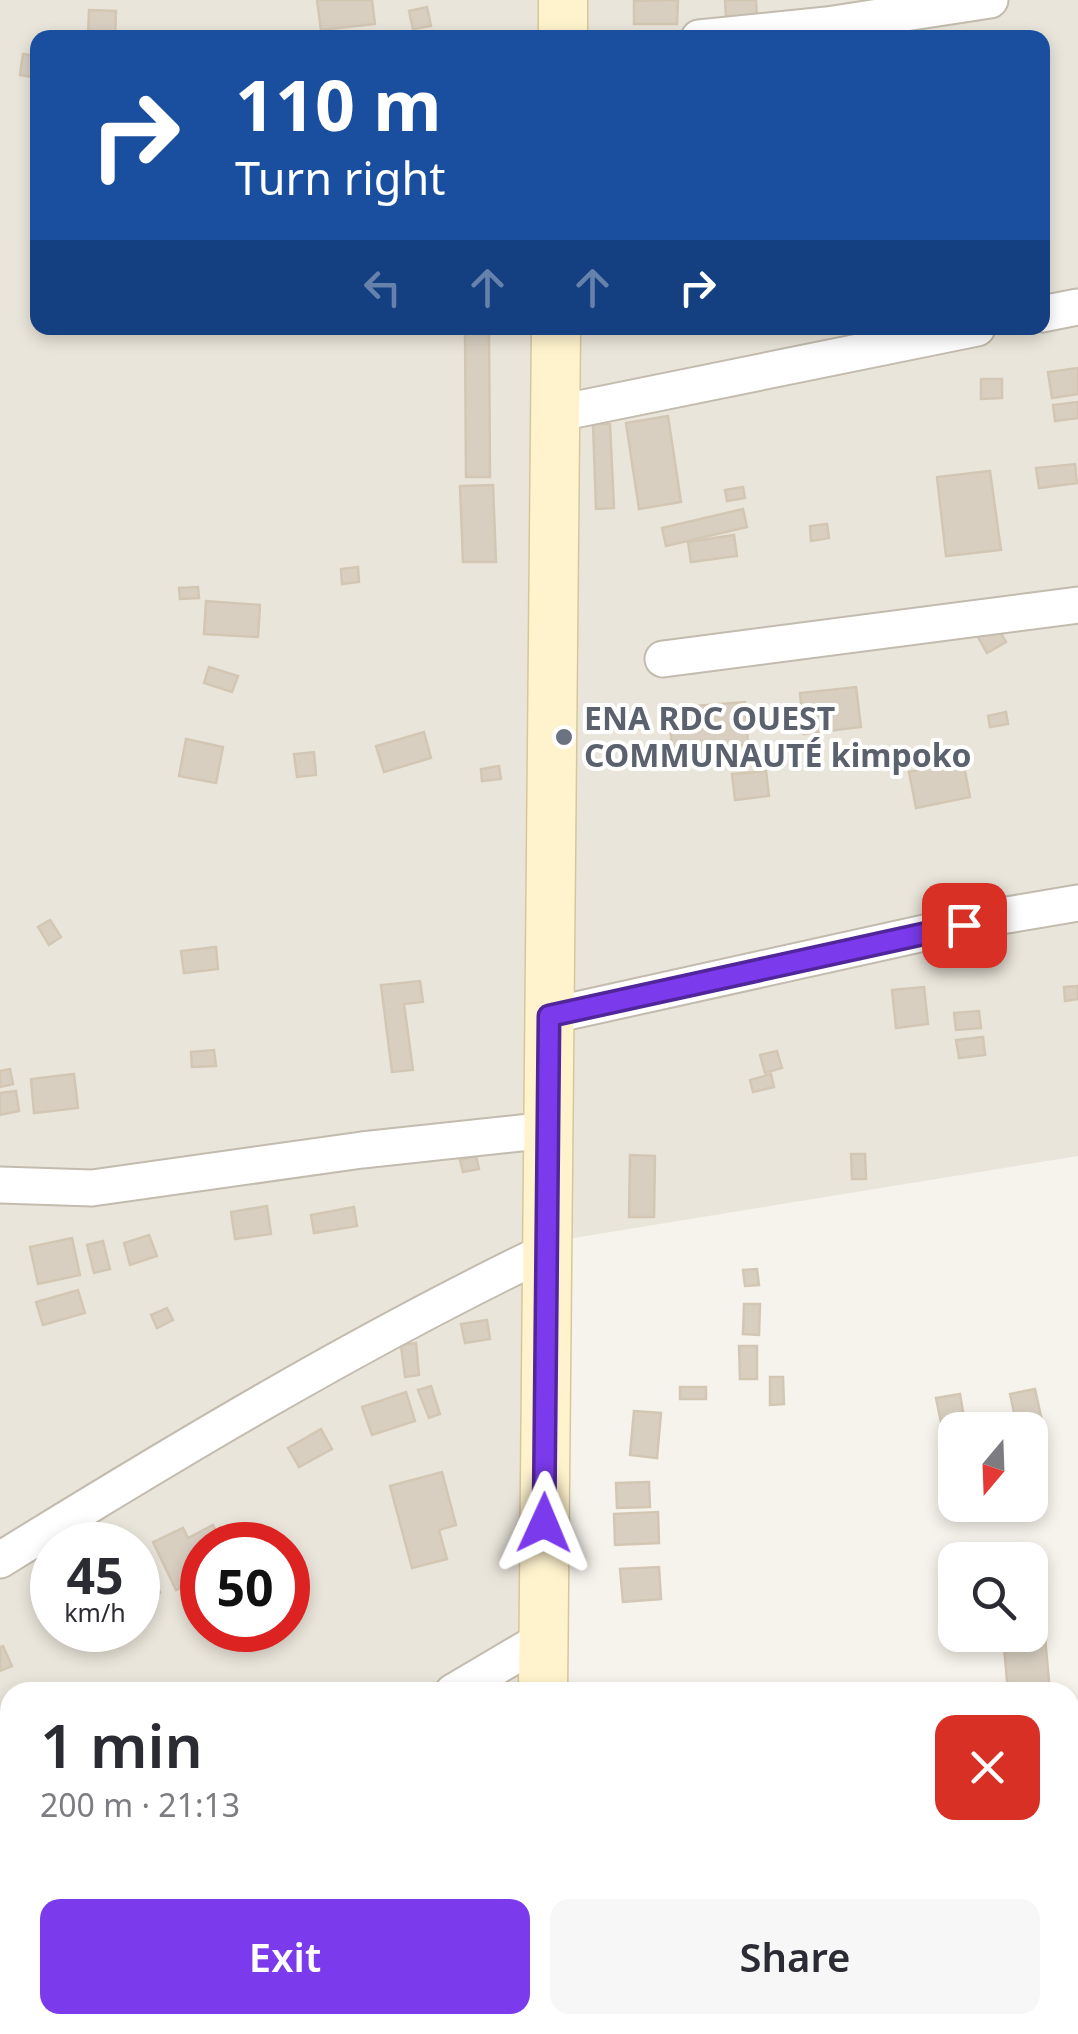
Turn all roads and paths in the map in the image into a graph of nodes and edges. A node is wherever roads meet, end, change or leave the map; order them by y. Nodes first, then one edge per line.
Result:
1 (563, 0) edge
2 (990, 0) edge
3 (563, 30) edge
4 (778, 30) edge
5 (1078, 307) edge
6 (1050, 312) edge
7 (556, 335) edge
8 (943, 335) edge
9 (554, 414) junction
10 (1078, 605) edge
11 (664, 659) dead end
12 (1078, 903) edge
13 (549, 1016) junction
14 (548, 1130) junction
15 (0, 1185) edge
16 (547, 1251) junction
17 (0, 1560) edge
18 (543, 1639) junction
19 (469, 1682) edge
20 (543, 1682) edge

1 - 3 main road
2 - 4 street
5 - 6 street
7 - 9 main road
8 - 9 street
9 - 13 main road
10 - 11 street
12 - 13 street
13 - 14 main road
14 - 15 street
14 - 16 main road
16 - 17 street
16 - 18 main road
18 - 19 street
18 - 20 main road

